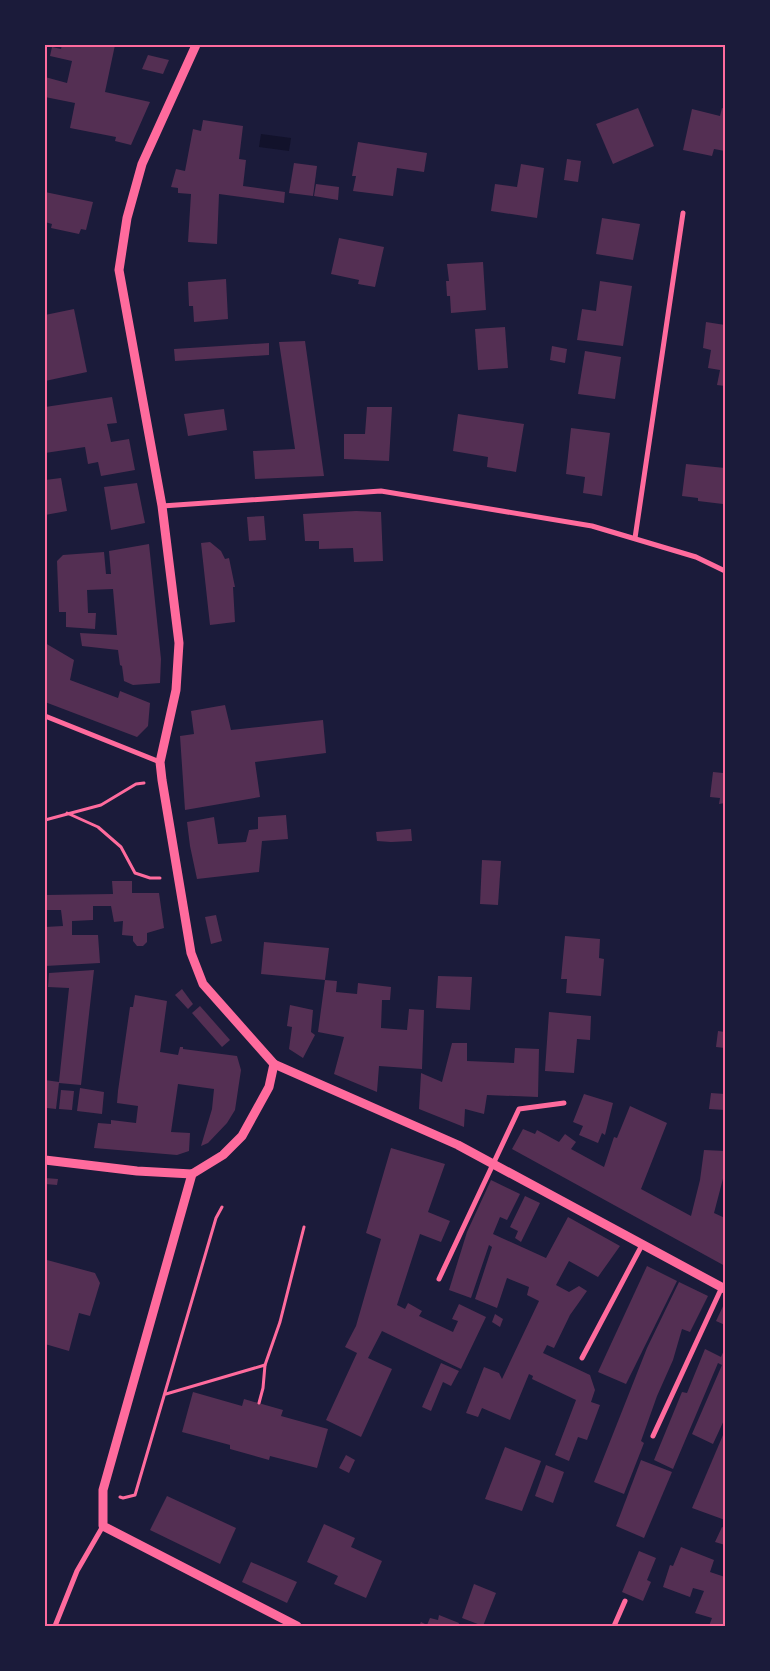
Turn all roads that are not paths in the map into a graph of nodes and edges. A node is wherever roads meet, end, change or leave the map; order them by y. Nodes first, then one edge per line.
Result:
1 (196, 45) edge
2 (683, 213) dead end
3 (162, 506) junction
4 (635, 538) junction
5 (725, 571) edge
6 (45, 716) edge
7 (160, 762) junction
8 (274, 1064) junction
9 (564, 1103) dead end
10 (45, 1160) edge
11 (492, 1164) junction
12 (192, 1174) junction
13 (642, 1245) junction
14 (440, 1279) dead end
15 (724, 1288) edge
16 (582, 1358) dead end
17 (654, 1436) dead end
18 (103, 1526) junction
19 (626, 1601) dead end
20 (56, 1626) edge
21 (297, 1626) edge
22 (614, 1626) edge

1 - 3 street
2 - 4 street
3 - 4 street
3 - 7 street
4 - 5 street
6 - 7 street
7 - 8 street
8 - 11 street
8 - 12 street
9 - 11 street
10 - 12 street
11 - 13 street
11 - 14 street
12 - 18 street
13 - 15 street
13 - 16 street
15 - 17 street
18 - 20 street
18 - 21 street
19 - 22 street

